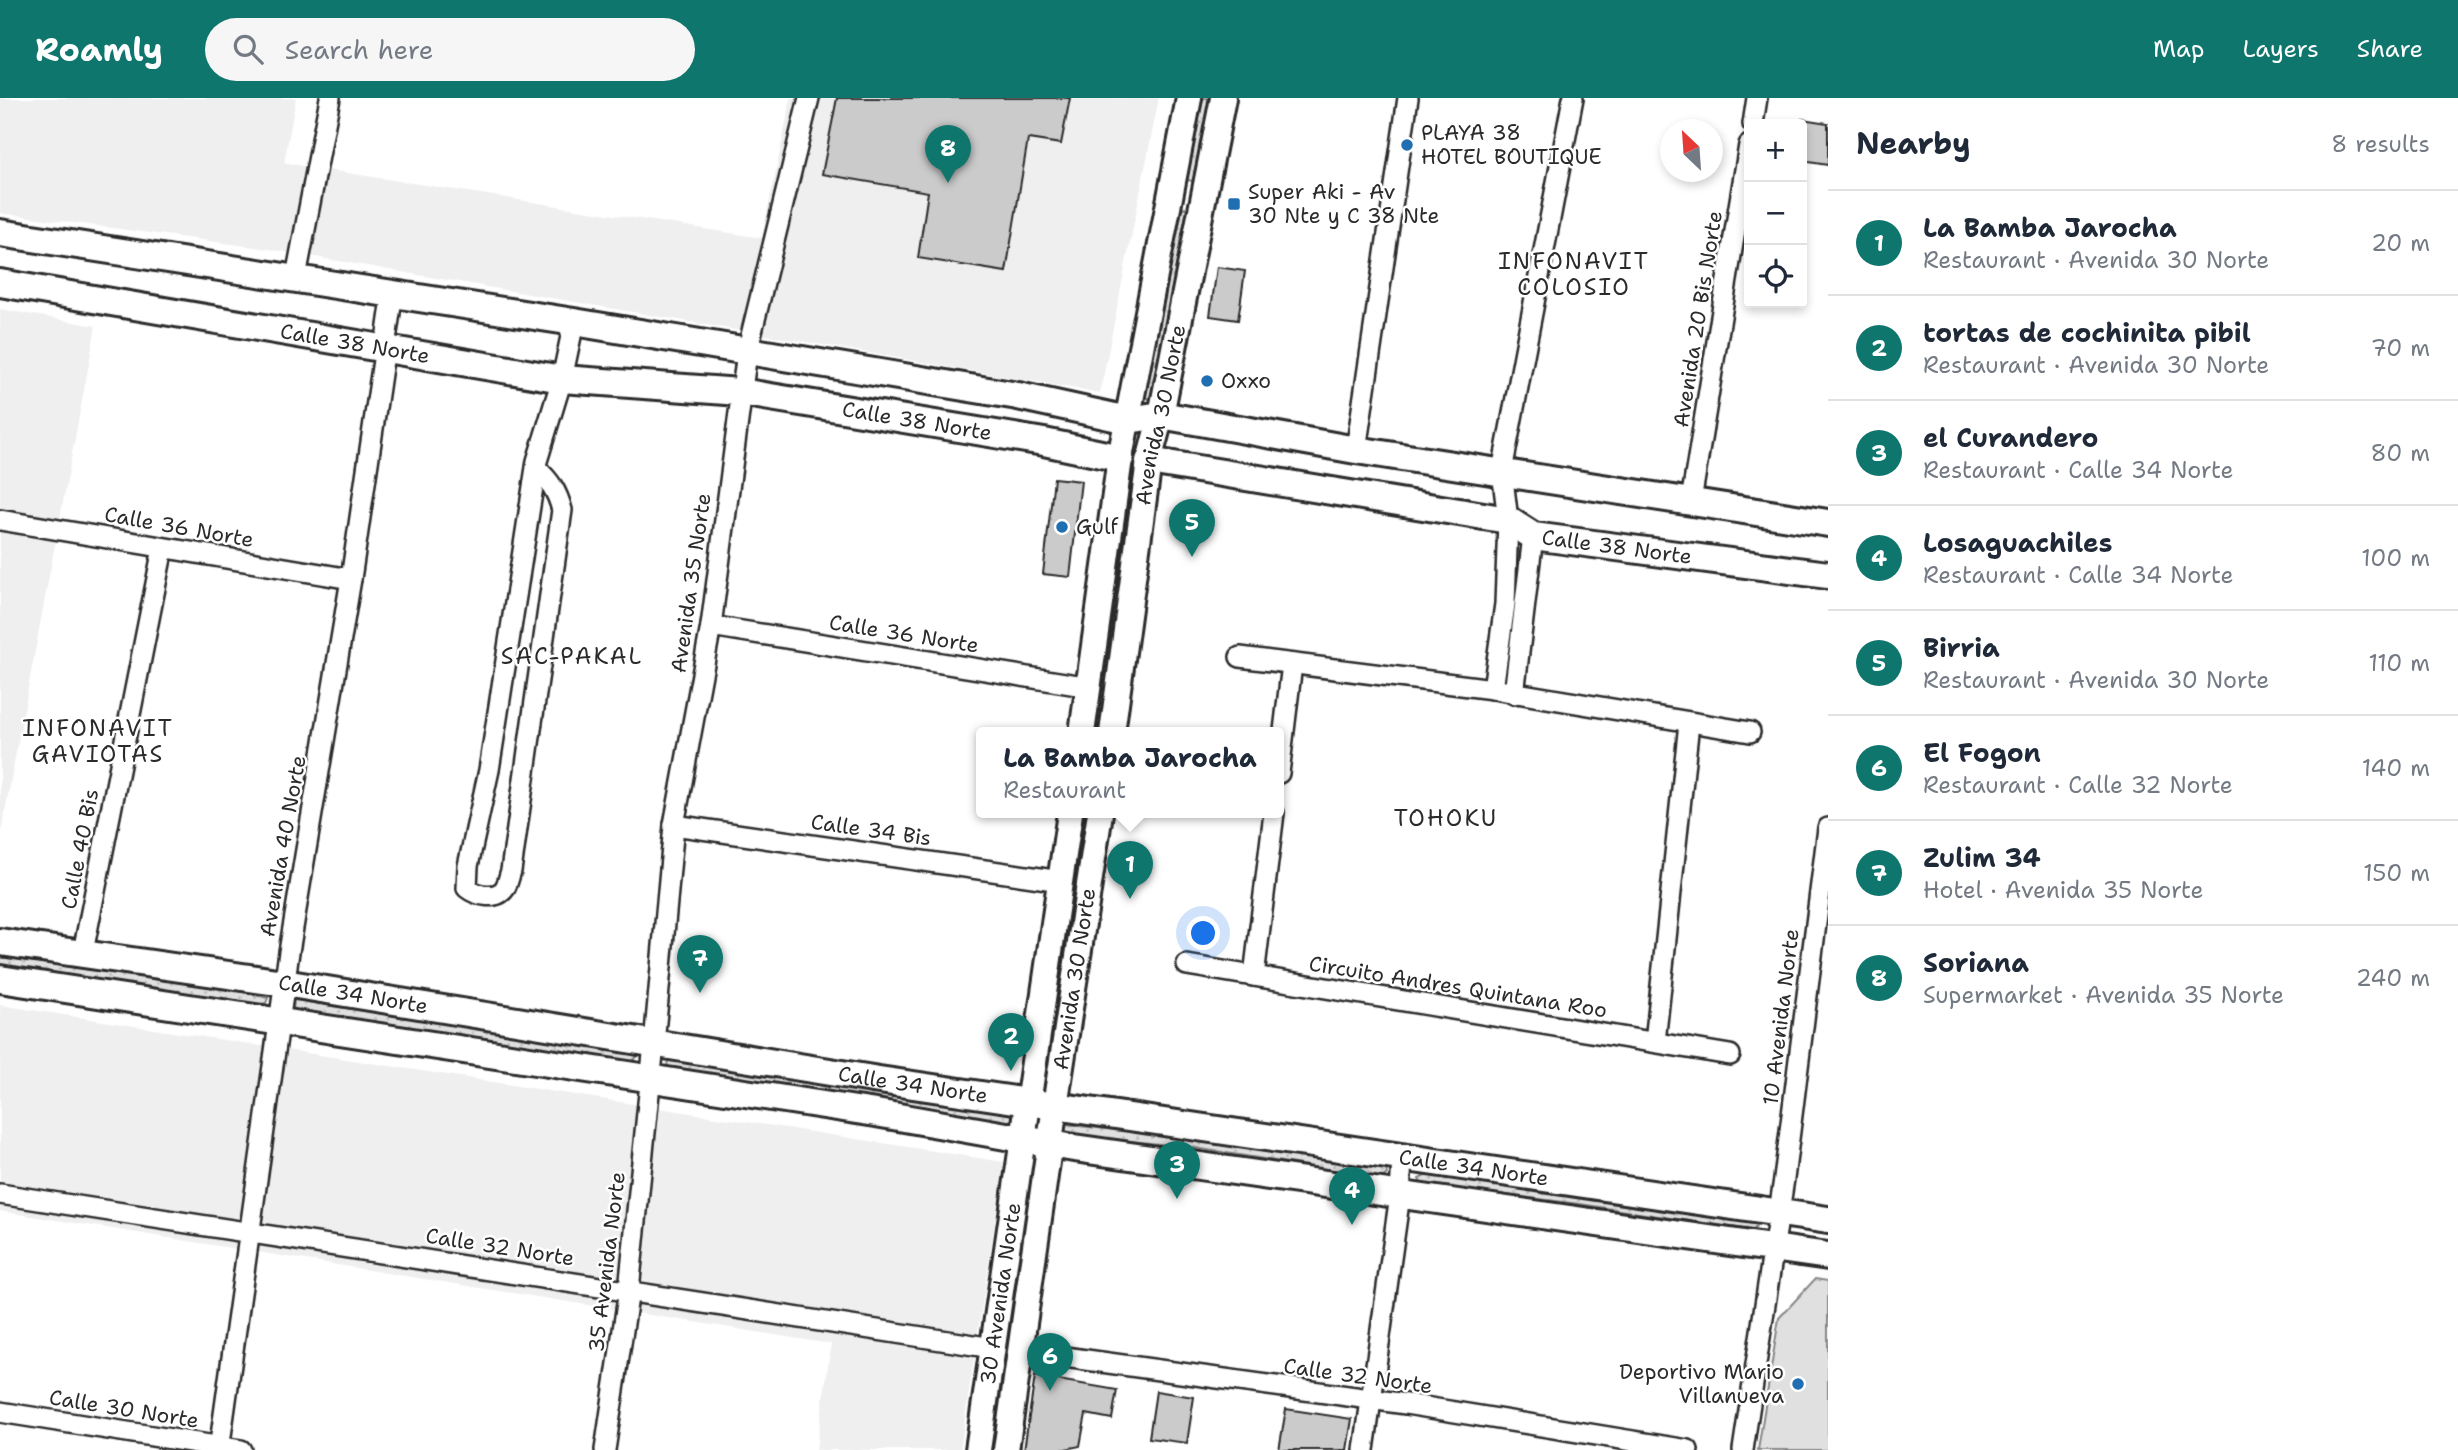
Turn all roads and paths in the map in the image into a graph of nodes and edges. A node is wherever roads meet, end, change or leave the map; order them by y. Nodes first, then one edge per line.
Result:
1 (330, 98) edge
2 (809, 98) edge
3 (1188, 98) edge
4 (1223, 98) edge
5 (1408, 98) edge
6 (1573, 98) edge
7 (1757, 98) edge
8 (1754, 119) edge
9 (1744, 176) edge
10 (0, 233) edge
11 (296, 277) junction
12 (0, 283) edge
13 (393, 292) junction
14 (574, 322) junction
15 (385, 349) junction
16 (747, 352) junction
17 (562, 379) junction
18 (740, 392) junction
19 (1161, 415) junction
20 (1128, 420) junction
21 (1356, 450) junction
22 (1120, 458) junction
23 (1149, 461) junction
24 (536, 468) junction
25 (1502, 471) junction
26 (1691, 500) junction
27 (0, 520) edge
28 (1508, 520) junction
29 (1828, 523) edge
30 (1533, 536) junction
31 (163, 548) junction
32 (1828, 575) edge
33 (351, 579) junction
34 (711, 626) junction
35 (1240, 657) dead end
36 (1292, 664) junction
37 (1090, 687) junction
38 (1493, 689) junction
39 (1514, 694) junction
40 (1689, 723) junction
41 (1083, 727) edge
42 (1113, 727) edge
43 (1284, 731) edge
44 (1750, 732) dead end
45 (1069, 818) edge
46 (1099, 818) edge
47 (1273, 818) edge
48 (674, 825) junction
49 (1828, 828) edge
50 (1061, 881) junction
51 (0, 942) edge
52 (83, 953) junction
53 (1187, 965) dead end
54 (1254, 976) junction
55 (0, 979) edge
56 (284, 984) junction
57 (279, 1022) junction
58 (1655, 1042) junction
59 (654, 1045) junction
60 (1730, 1055) dead end
61 (650, 1079) junction
62 (1028, 1102) junction
63 (1055, 1106) junction
64 (1022, 1139) junction
65 (1050, 1144) junction
66 (1402, 1158) junction
67 (0, 1194) edge
68 (1400, 1195) junction
69 (1778, 1212) junction
70 (1828, 1220) edge
71 (251, 1232) junction
72 (1773, 1247) junction
73 (1828, 1256) edge
74 (629, 1290) junction
75 (993, 1348) junction
76 (1021, 1351) junction
77 (1370, 1401) junction
78 (0, 1412) edge
79 (219, 1448) edge
80 (241, 1450) edge
81 (605, 1450) edge
82 (978, 1450) edge
83 (1006, 1450) edge
84 (1364, 1450) edge
85 (1688, 1450) edge
86 (1743, 1450) edge

1 - 11 street
2 - 16 street, Avenida 35 Norte
3 - 20 street, Avenida 30 Norte
4 - 19 street, Avenida 30 Norte
5 - 21 street
6 - 25 street
7 - 8 street
9 - 26 street, Avenida 20 Bis Norte
10 - 11 main road, Calle 38 Norte
11 - 13 main road, Calle 38 Norte
12 - 15 main road, Calle 38 Norte
13 - 14 main road, Calle 38 Norte
13 - 15 street, Avenida 40 Norte
14 - 16 main road, Calle 38 Norte
14 - 17 street
15 - 17 main road, Calle 38 Norte
15 - 33 street, Avenida 40 Norte
16 - 18 street, Avenida 35 Norte
16 - 20 main road, Calle 38 Norte
17 - 18 main road, Calle 38 Norte
17 - 24 street
18 - 22 main road, Calle 38 Norte
18 - 34 street, Avenida 35 Norte
19 - 20 main road, Calle 38 Norte
19 - 21 main road, Calle 38 Norte
19 - 23 street, Avenida 30 Norte
20 - 22 street, Avenida 30 Norte
21 - 25 main road, Calle 38 Norte
22 - 23 street, Calle 38 Norte
22 - 37 street, Avenida 30 Norte
23 - 28 main road, Calle 38 Norte
23 - 42 street, Avenida 30 Norte
24 - 24 street
25 - 26 main road, Calle 38 Norte
25 - 28 street
26 - 29 main road, Calle 38 Norte
27 - 31 street, Calle 36 Norte
28 - 30 main road, Calle 38 Norte
28 - 38 street
30 - 32 main road, Calle 38 Norte
30 - 39 street
31 - 33 street, Calle 36 Norte
31 - 52 street, Calle 40 Bis
33 - 56 street, Avenida 40 Norte
34 - 37 street, Calle 36 Norte
34 - 48 street, Avenida 35 Norte
35 - 36 street
36 - 38 street
36 - 43 street
37 - 41 street, Avenida 30 Norte
38 - 39 street
39 - 40 street
40 - 44 street
40 - 58 street
45 - 50 street, Avenida 30 Norte
46 - 63 street, Avenida 30 Norte
47 - 54 street
48 - 50 street, Calle 34 Bis
48 - 59 street, Avenida 35 Norte
49 - 69 street, 10 Avenida Norte
50 - 62 street, Avenida 30 Norte
51 - 52 main road, Calle 34 Norte
52 - 56 main road, Calle 34 Norte
53 - 54 street, Circuito Andres Quintana Roo
54 - 58 street, Circuito Andres Quintana Roo
55 - 57 main road, Calle 34 Norte
56 - 57 street, Avenida 40 Norte
56 - 59 main road, Calle 34 Norte
57 - 61 main road, Calle 34 Norte
57 - 71 street, Avenida 40 Norte
58 - 60 street, Circuito Andres Quintana Roo
59 - 61 street, Avenida 35 Norte
59 - 62 main road, Calle 34 Norte
61 - 64 main road, Calle 34 Norte
61 - 74 street, 35 Avenida Norte
62 - 63 main road, Calle 34 Norte
62 - 64 street, Avenida 30 Norte
63 - 65 street, Avenida 30 Norte
63 - 66 main road, Calle 34 Norte
64 - 65 main road, Calle 34 Norte
64 - 75 street, 30 Avenida Norte
65 - 68 main road, Calle 34 Norte
65 - 76 street, 30 Avenida Norte
66 - 68 street
66 - 69 main road, Calle 34 Norte
67 - 71 street, Calle 32 Norte
68 - 72 main road, Calle 34 Norte
68 - 77 street
69 - 70 main road, Calle 34 Norte
69 - 72 street, 10 Avenida Norte
71 - 74 street, Calle 32 Norte
71 - 79 street, Avenida 40 Norte
72 - 73 main road, Calle 34 Norte
72 - 86 street, 10 Avenida Norte
74 - 75 street, Calle 32 Norte
74 - 81 street, 35 Avenida Norte
75 - 82 street, 30 Avenida Norte
76 - 77 street, Calle 32 Norte
76 - 83 street
77 - 84 street
77 - 85 street, Calle 32 Norte
78 - 79 street, Calle 30 Norte
79 - 80 street, Calle 30 Norte

